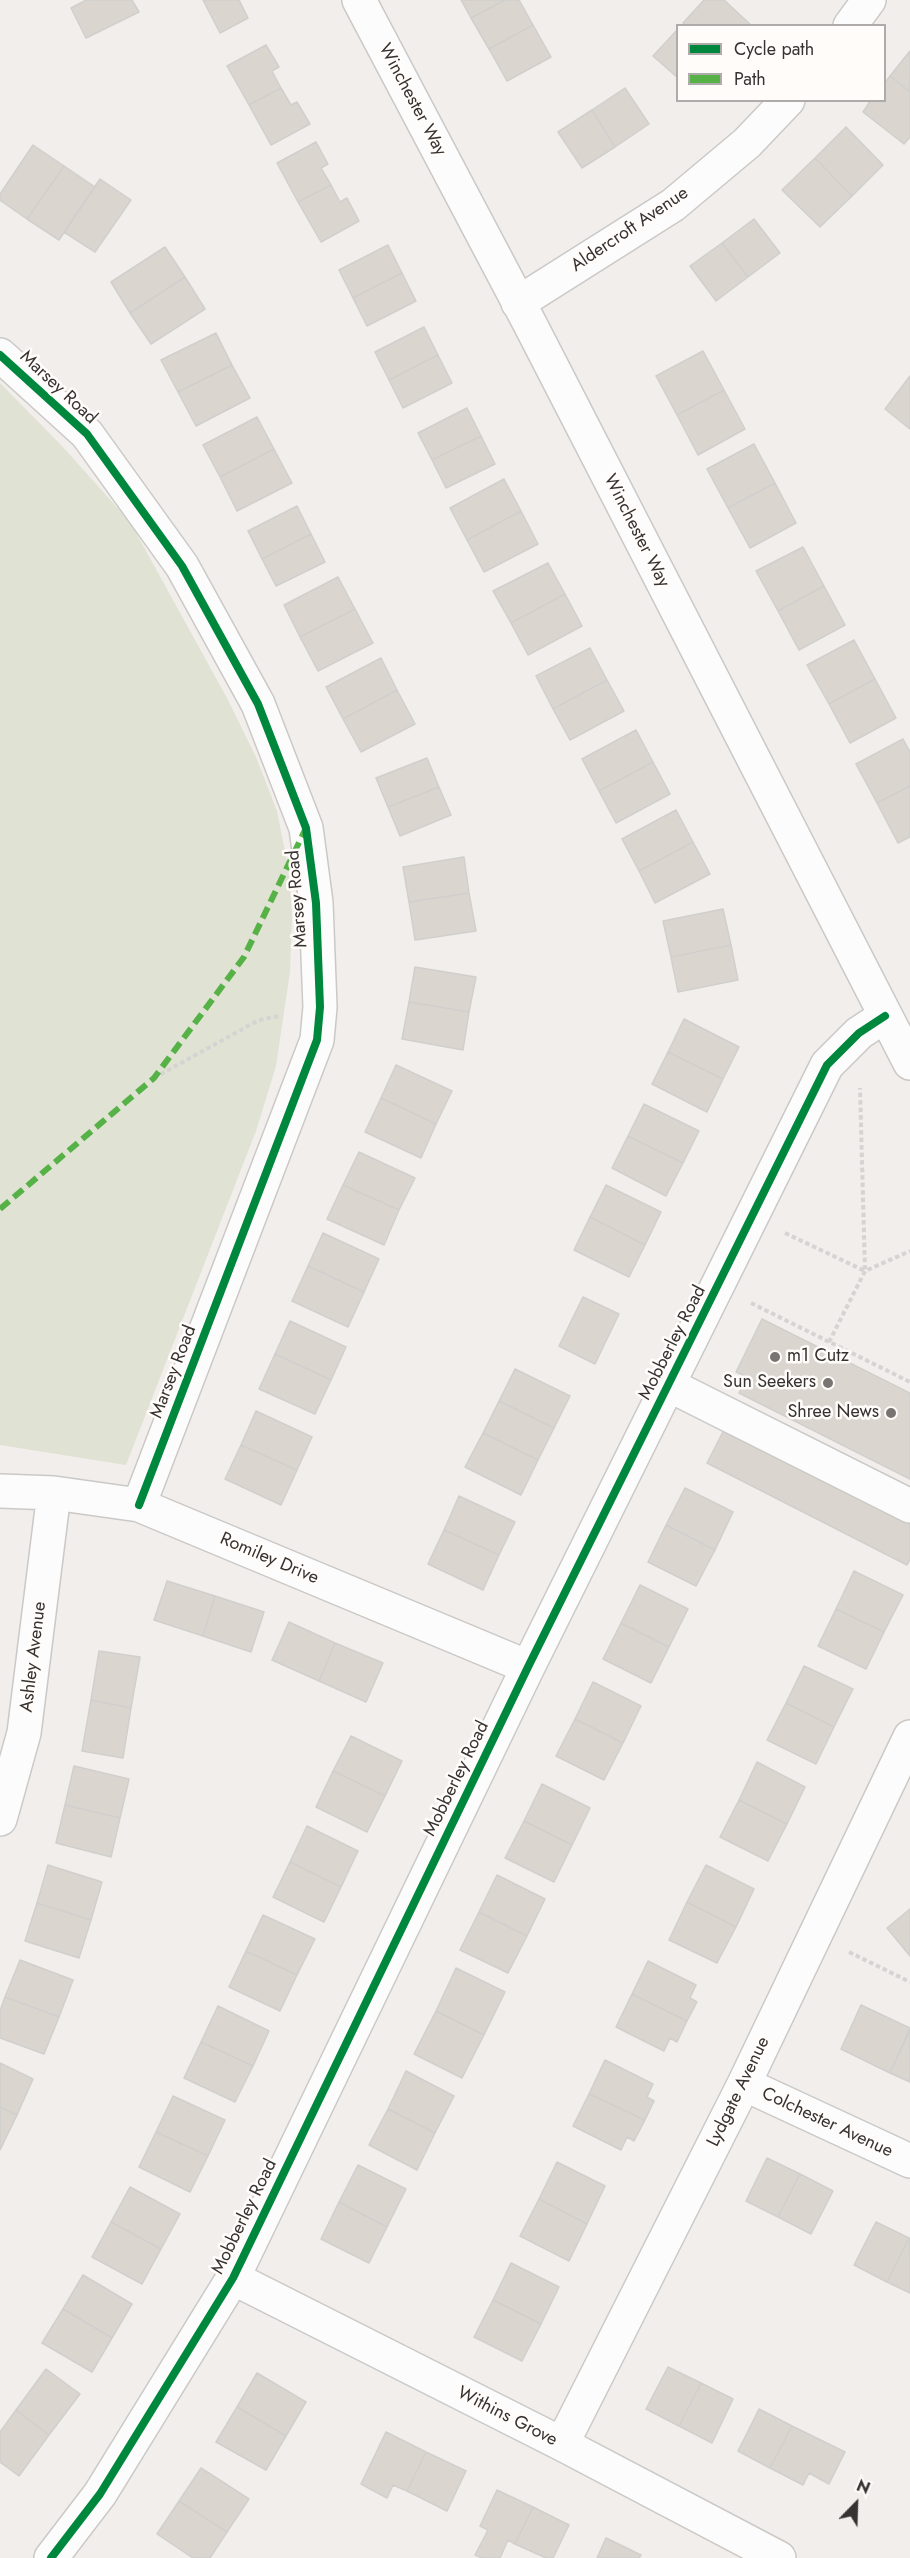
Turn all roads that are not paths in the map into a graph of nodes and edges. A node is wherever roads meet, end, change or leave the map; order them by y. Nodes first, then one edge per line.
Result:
1 (359, 0) edge
2 (869, 0) edge
3 (851, 24) edge
4 (786, 102) edge
5 (518, 303) junction
6 (0, 355) edge
7 (872, 1025) junction
8 (910, 1063) edge
9 (669, 1385) junction
10 (0, 1491) edge
11 (54, 1493) junction
12 (139, 1505) junction
13 (910, 1506) edge
14 (528, 1667) junction
15 (910, 1737) edge
16 (0, 1819) edge
17 (744, 2084) junction
18 (910, 2161) edge
19 (233, 2278) junction
20 (562, 2444) junction
21 (51, 2558) edge
22 (779, 2558) edge

1 - 5 street, Winchester Way
2 - 3 street
4 - 5 street, Aldercroft Avenue
5 - 7 street, Winchester Way
6 - 12 street, Marsey Road
7 - 8 street, Winchester Way
7 - 9 street, Mobberley Road
9 - 13 street
9 - 14 street, Mobberley Road
10 - 11 street, Romiley Drive
11 - 12 street, Romiley Drive
11 - 16 street, Ashley Avenue
12 - 14 street, Romiley Drive
14 - 19 street, Mobberley Road
15 - 17 street, Lydgate Avenue
17 - 18 street, Colchester Avenue
17 - 20 street, Lydgate Avenue
19 - 20 street, Withins Grove
19 - 21 street, Mobberley Road
20 - 22 street, Withins Grove

